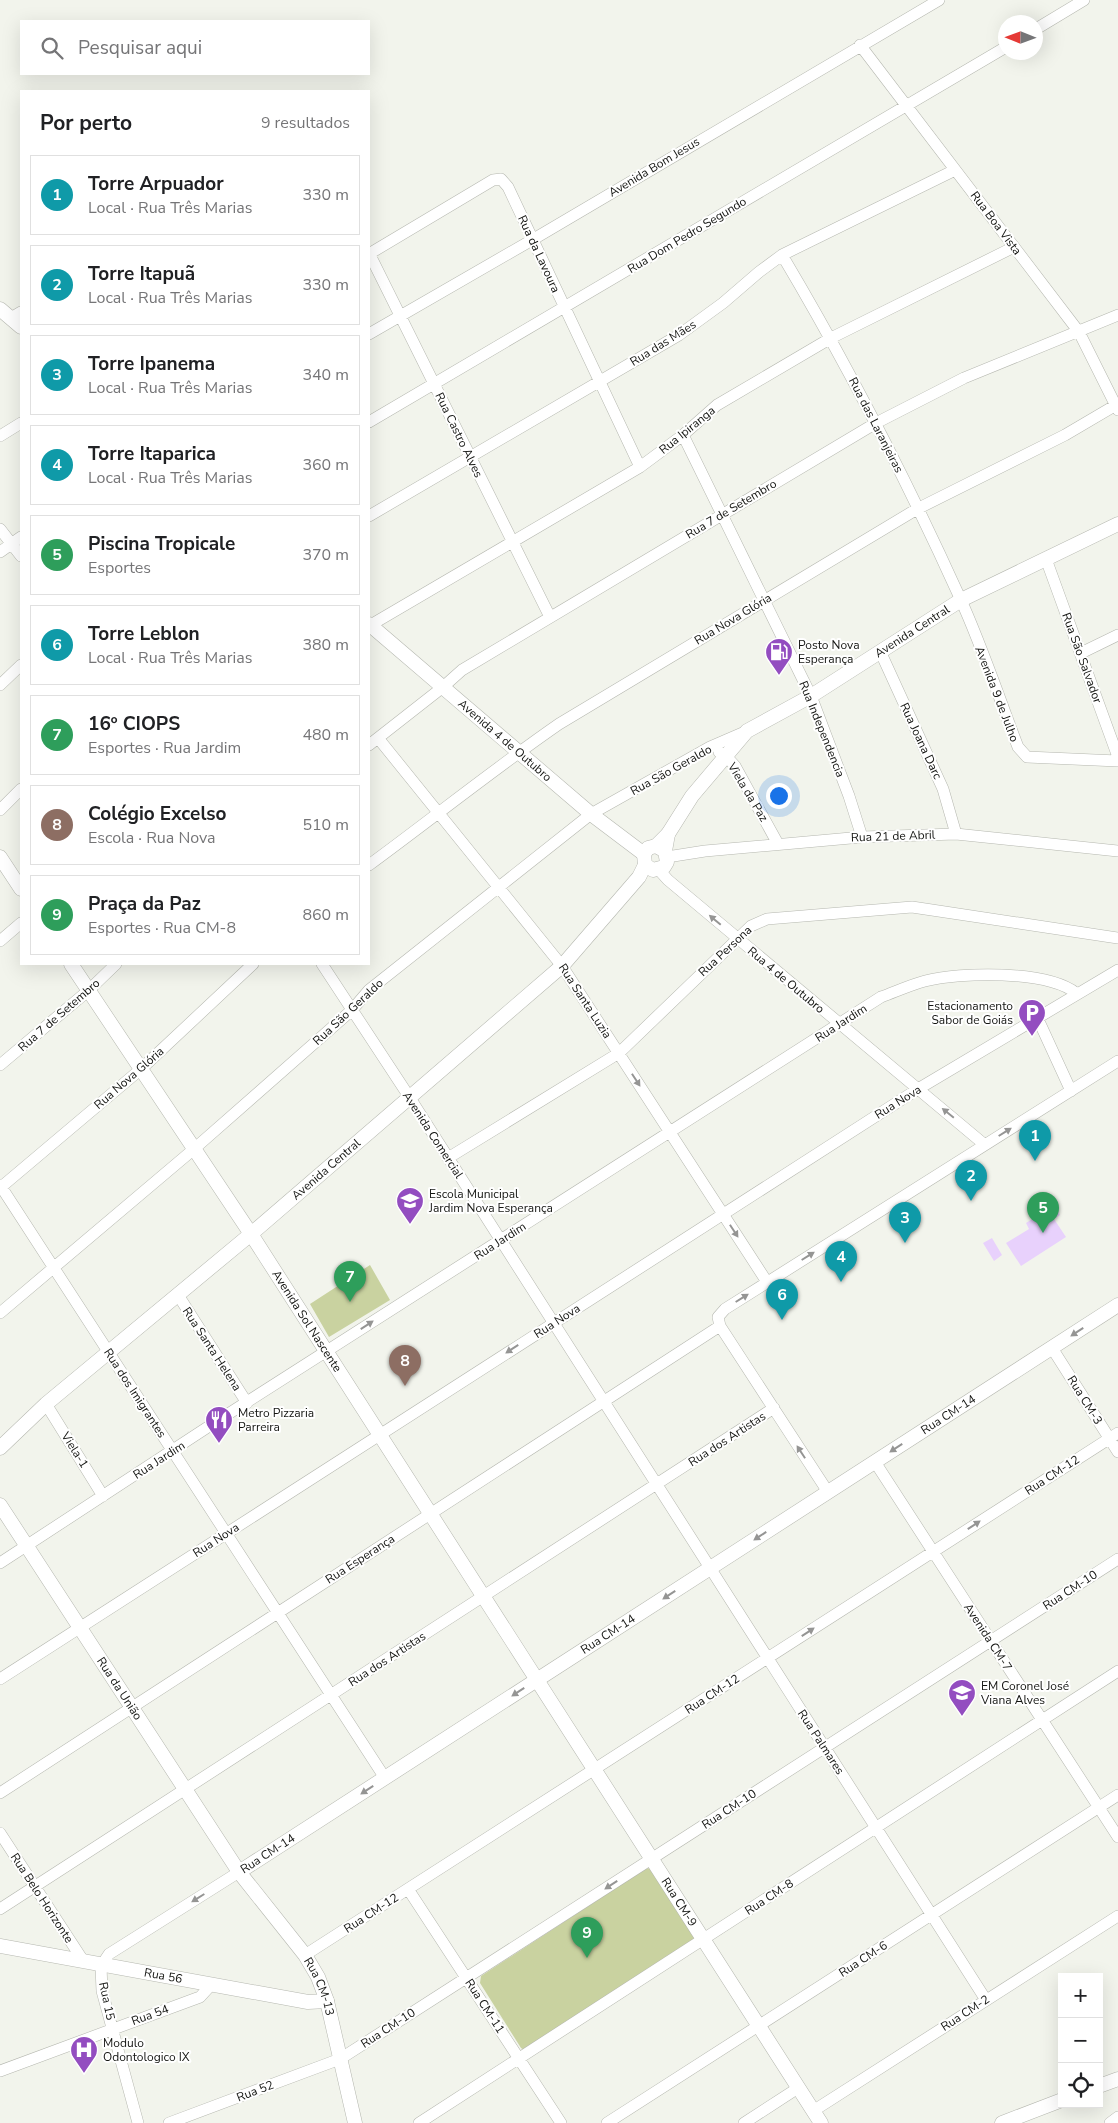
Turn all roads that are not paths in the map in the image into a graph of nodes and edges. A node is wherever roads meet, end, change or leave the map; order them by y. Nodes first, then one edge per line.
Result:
1 (939, 0) edge
2 (1084, 0) edge
3 (1043, 25) edge
4 (860, 45) junction
5 (998, 52) edge
6 (906, 106) junction
7 (956, 170) junction
8 (532, 240) junction
9 (1014, 247) junction
10 (370, 252) edge
11 (370, 255) edge
12 (782, 255) junction
13 (0, 309) edge
14 (564, 309) junction
15 (1118, 315) edge
16 (400, 316) junction
17 (13, 320) edge
18 (1078, 332) junction
19 (370, 333) edge
20 (831, 338) junction
21 (599, 382) junction
22 (434, 384) junction
23 (1117, 408) edge
24 (370, 421) edge
25 (20, 424) edge
26 (876, 424) junction
27 (683, 435) junction
28 (0, 436) edge
29 (470, 457) junction
30 (640, 467) junction
31 (917, 508) junction
32 (370, 515) edge
33 (722, 515) junction
34 (1118, 524) edge
35 (0, 528) edge
36 (20, 537) edge
37 (512, 542) junction
38 (11, 543) junction
39 (0, 552) edge
40 (20, 555) edge
41 (1046, 559) junction
42 (961, 600) junction
43 (764, 601) junction
44 (550, 617) junction
45 (370, 623) edge
46 (370, 625) edge
47 (1118, 635) edge
48 (880, 651) junction
49 (1081, 653) junction
50 (20, 666) edge
51 (0, 684) edge
52 (443, 687) junction
53 (811, 696) junction
54 (747, 731) junction
55 (373, 741) edge
56 (710, 747) junction
57 (518, 752) junction
58 (726, 755) junction
59 (1118, 757) edge
60 (1118, 761) edge
61 (20, 790) edge
62 (0, 810) edge
63 (439, 814) junction
64 (591, 814) junction
65 (956, 834) junction
66 (862, 837) junction
67 (778, 844) junction
68 (663, 851) junction
69 (1118, 851) edge
70 (0, 857) edge
71 (370, 864) edge
72 (648, 867) junction
73 (20, 887) edge
74 (500, 888) junction
75 (20, 924) edge
76 (737, 938) junction
77 (1118, 938) edge
78 (0, 941) edge
79 (72, 965) edge
80 (115, 965) edge
81 (252, 965) edge
82 (323, 965) edge
83 (562, 966) junction
84 (1118, 970) edge
85 (89, 990) junction
86 (1076, 993) junction
87 (352, 1010) junction
88 (1037, 1017) junction
89 (839, 1024) junction
90 (619, 1053) junction
91 (1118, 1061) edge
92 (0, 1065) edge
93 (141, 1069) junction
94 (918, 1089) junction
95 (1071, 1091) junction
96 (410, 1098) junction
97 (670, 1132) junction
98 (985, 1144) junction
99 (194, 1149) junction
100 (448, 1158) junction
101 (0, 1186) edge
102 (723, 1214) junction
103 (251, 1234) junction
104 (501, 1240) junction
105 (54, 1268) junction
106 (767, 1282) junction
107 (178, 1295) junction
108 (1118, 1305) edge
109 (0, 1313) edge
110 (719, 1321) junction
111 (553, 1323) junction
112 (1052, 1348) junction
113 (326, 1352) junction
114 (110, 1353) junction
115 (603, 1401) junction
116 (247, 1403) junction
117 (46, 1404) junction
118 (774, 1408) junction
119 (1114, 1435) edge
120 (380, 1436) junction
121 (0, 1448) edge
122 (173, 1451) junction
123 (1118, 1452) edge
124 (875, 1462) junction
125 (656, 1484) junction
126 (828, 1492) junction
127 (103, 1496) junction
128 (0, 1505) edge
129 (430, 1514) junction
130 (226, 1533) junction
131 (26, 1546) junction
132 (933, 1552) junction
133 (1118, 1559) edge
134 (0, 1563) edge
135 (710, 1568) junction
136 (484, 1596) junction
137 (277, 1613) junction
138 (80, 1628) junction
139 (991, 1641) junction
140 (767, 1658) junction
141 (1118, 1671) edge
142 (0, 1679) edge
143 (537, 1680) junction
144 (331, 1695) junction
145 (131, 1708) junction
146 (1042, 1720) junction
147 (824, 1748) junction
148 (594, 1769) junction
149 (385, 1778) junction
150 (185, 1790) junction
151 (0, 1793) edge
152 (1118, 1795) edge
153 (1099, 1807) junction
154 (876, 1828) junction
155 (0, 1833) edge
156 (1118, 1837) edge
157 (652, 1858) junction
158 (239, 1872) junction
159 (35, 1886) junction
160 (408, 1889) junction
161 (0, 1909) edge
162 (931, 1915) junction
163 (1118, 1916) edge
164 (704, 1939) junction
165 (0, 1946) edge
166 (305, 1955) junction
167 (84, 1962) junction
168 (101, 1966) junction
169 (466, 1978) junction
170 (211, 1985) junction
171 (986, 2000) junction
172 (327, 2001) junction
173 (759, 2026) junction
174 (113, 2029) junction
175 (340, 2059) junction
176 (519, 2059) junction
177 (0, 2071) edge
178 (1118, 2079) edge
179 (1103, 2085) edge
180 (798, 2088) junction
181 (1058, 2102) edge
182 (813, 2111) junction
183 (1118, 2117) edge
184 (138, 2123) edge
185 (169, 2123) edge
186 (355, 2123) edge
187 (419, 2123) edge
188 (561, 2123) edge
189 (607, 2123) edge
190 (744, 2123) edge
191 (821, 2123) edge
192 (1002, 2123) edge
193 (1110, 2123) edge

1 - 4 street, Avenida Bom Jesus
2 - 3 street
4 - 6 street, Rua Boa Vista
4 - 8 street, Avenida Bom Jesus
5 - 6 street, Rua Dom Pedro Segundo
6 - 7 street, Rua Boa Vista
6 - 14 street, Rua Dom Pedro Segundo
7 - 9 street, Rua Boa Vista
7 - 12 street, Rua das Mães
8 - 10 street, Rua da Lavoura
8 - 14 street, Rua da Lavoura
8 - 16 street, Avenida Bom Jesus
9 - 18 street, Rua Boa Vista
9 - 20 street, Rua Ipiranga
11 - 16 street, Rua Castro Alves
12 - 20 street, Rua das Laranjeiras
12 - 21 street, Rua das Mães
13 - 17 street
14 - 21 street, Rua da Lavoura
14 - 22 street, Rua Dom Pedro Segundo
15 - 18 street, Rua 7 de Setembro
16 - 19 street, Avenida Bom Jesus
16 - 22 street, Rua Castro Alves
18 - 23 street, Rua Boa Vista
18 - 26 street, Rua 7 de Setembro
20 - 26 street, Rua das Laranjeiras
20 - 27 street, Rua Ipiranga
21 - 29 street, Rua das Mães
21 - 30 street, Rua da Lavoura
22 - 24 street, Rua Dom Pedro Segundo
22 - 29 street, Rua Castro Alves
23 - 31 street, Rua Nova Glória
25 - 28 street
26 - 31 street, Rua das Laranjeiras
26 - 33 street, Rua 7 de Setembro
27 - 30 street, Rua Ipiranga
27 - 33 street, Rua Independencia
29 - 32 street, Rua das Mães
29 - 37 street, Rua Castro Alves
30 - 37 street, Rua Ipiranga
31 - 42 street, Rua das Laranjeiras
31 - 43 street, Rua Nova Glória
33 - 43 street, Rua Independencia
33 - 44 street, Rua 7 de Setembro
34 - 41 street, Avenida Central
35 - 38 street
36 - 38 street
37 - 44 street, Rua Castro Alves
37 - 45 street, Rua Ipiranga
38 - 39 street
38 - 40 street
41 - 42 street, Avenida Central
41 - 49 street, Rua São Salvador
42 - 48 street, Avenida Central
42 - 60 street, Avenida 9 de Julho
43 - 53 street, Rua Independencia
43 - 57 street, Rua Nova Glória
44 - 52 street, Rua 7 de Setembro
46 - 52 street, Avenida 4 de Outubro
47 - 49 street
48 - 53 street, Avenida Central
48 - 65 street, Rua Joana Darc
49 - 59 street, Rua São Salvador
50 - 51 street
52 - 55 street, Rua 7 de Setembro
52 - 57 street, Avenida 4 de Outubro
53 - 54 street, Avenida Central
53 - 66 street, Rua Independencia
54 - 56 street, Rua São Geraldo
54 - 58 street, Avenida Central
55 - 63 street, Rua Santa Luzia
56 - 58 street, Viela da Paz
56 - 64 street, Rua São Geraldo
57 - 63 street, Rua Nova Glória
57 - 64 street, Avenida 4 de Outubro
58 - 67 street, Viela da Paz
58 - 68 street, Avenida Central
61 - 62 street
63 - 71 street, Rua Nova Glória
63 - 74 street, Rua Santa Luzia
64 - 72 street, Avenida 4 de Outubro
64 - 74 street, Rua São Geraldo
65 - 66 street, Rua 21 de Abril
65 - 69 street, Rua 21 de Abril
66 - 67 street, Rua 21 de Abril
67 - 68 street, Rua 21 de Abril
68 - 72 street
68 - 72 street
70 - 73 street
76 -> 72 street, Rua 4 de Outubro
72 - 83 street, Avenida Central
74 - 83 street, Rua Santa Luzia
74 - 87 street, Rua São Geraldo
75 - 78 street
76 - 77 street, Rua Persona
76 - 89 street, Rua 4 de Outubro
76 - 90 street, Rua Persona
79 - 85 street, Avenida Sol Nascente
80 - 85 street, Rua 7 de Setembro
81 - 93 street, Rua Nova Glória
82 - 87 street, Avenida Comercial
83 - 90 street, Rua Santa Luzia
83 - 96 street, Avenida Central
84 - 86 street, Rua Nova
85 - 92 street, Rua 7 de Setembro
85 - 93 street, Avenida Sol Nascente
86 - 88 street, Rua Nova
86 - 89 street, Rua Jardim
87 - 96 street, Avenida Comercial
87 - 99 street, Rua São Geraldo
88 - 94 street, Rua Nova
88 - 95 street
89 - 94 street, Rua 4 de Outubro
89 - 97 street, Rua Jardim
90 -> 97 street, Rua Santa Luzia
90 - 100 street, Rua Persona
91 - 95 street, Rua Esperança
93 - 99 street, Avenida Sol Nascente
93 - 101 street, Rua Nova Glória
98 -> 94 street, Rua 4 de Outubro
94 - 102 street, Rua Nova
98 -> 95 street, Rua Esperança
96 - 100 street, Avenida Comercial
96 - 103 street, Avenida Central
97 - 102 street, Rua Santa Luzia
97 - 104 street, Rua Jardim
106 -> 98 street, Rua Esperança
99 - 103 street, Avenida Sol Nascente
99 - 105 street, Rua São Geraldo
100 - 104 street, Avenida Comercial
101 - 105 street, Rua dos Imigrantes
102 -> 106 street, Rua Santa Luzia
102 - 111 street, Rua Nova
103 - 107 street, Avenida Central
103 - 113 street, Avenida Sol Nascente
104 - 111 street, Avenida Comercial
113 -> 104 street, Rua Jardim
105 - 109 street, Rua São Geraldo
105 - 114 street, Rua dos Imigrantes
110 -> 106 street, Rua Esperança
107 - 114 street, Avenida Central
107 - 116 street, Rua Santa Helena
108 -> 112 street, Rua CM-14
110 - 115 street, Rua Esperança
110 - 118 street
111 - 115 street, Avenida Comercial
111 -> 120 street, Rua Nova
112 - 119 street, Rua CM-3
112 -> 124 street, Rua CM-14
113 - 116 street, Rua Jardim
113 - 120 street, Avenida Sol Nascente
114 - 117 street, Avenida Central
114 - 122 street, Rua dos Imigrantes
115 - 125 street, Avenida Comercial
115 - 129 street, Rua Esperança
116 - 122 street, Rua Jardim
117 - 121 street, Avenida Central
117 - 127 street, Viela-1
118 - 125 street, Rua dos Artistas
126 -> 118 street
119 - 123 street, Rua CM-3
132 -> 119 street, Rua CM-12
120 - 129 street, Avenida Sol Nascente
120 - 130 street, Rua Nova
122 - 127 street, Rua Jardim
122 - 130 street, Rua dos Imigrantes
124 - 126 street, Rua CM-14
124 - 132 street, Avenida CM-7
125 - 135 street, Rua Palmares
125 - 136 street, Rua dos Artistas
126 -> 135 street, Rua CM-14
127 - 131 street, Rua Jardim
128 - 131 street, Rua da União
129 - 136 street, Avenida Sol Nascente
129 - 137 street, Rua Esperança
130 - 137 street, Rua dos Imigrantes
130 - 138 street, Rua Nova
131 - 134 street, Rua Jardim
131 - 138 street, Rua da União
132 - 139 street, Avenida CM-7
140 -> 132 street, Rua CM-12
133 - 139 street, Rua CM-10
135 - 140 street, Rua Palmares
135 -> 143 street, Rua CM-14
136 - 143 street, Avenida Sol Nascente
136 - 144 street, Rua dos Artistas
137 - 144 street, Rua dos Imigrantes
137 - 145 street, Rua Esperança
138 - 142 street, Rua Nova
138 - 145 street, Rua da União
139 - 146 street, Avenida CM-7
139 - 147 street, Rua CM-10
140 - 147 street, Rua Palmares
140 - 148 street, Rua CM-12
141 - 146 street, Rua CM-8
143 - 148 street, Rua CM-9
143 -> 149 street, Rua CM-14
144 - 149 street, Rua dos Imigrantes
144 - 150 street, Rua dos Artistas
145 - 150 street, Rua da União
145 - 151 street, Rua Esperança
146 - 153 street, Avenida CM-7
146 - 154 street, Rua CM-8
147 - 154 street, Rua Palmares
147 - 157 street, Rua CM-10
148 - 157 street, Rua CM-9
148 - 160 street, Rua CM-12
149 -> 158 street, Rua CM-14
150 - 158 street, Rua da União
150 - 159 street, Rua dos Artistas
152 - 153 street, Rua CM-6
153 - 156 street, Avenida CM-7
153 - 162 street, Rua CM-6
154 - 162 street, Rua Palmares
154 - 164 street, Rua CM-8
155 - 159 street, Rua Belo Horizonte
157 - 164 street, Rua CM-9
157 -> 169 street, Rua CM-10
158 - 166 street, Rua CM-13
158 -> 168 street, Rua CM-14
159 - 161 street, Rua dos Artistas
159 - 167 street, Rua Belo Horizonte
160 - 166 street, Rua CM-12
160 - 169 street, Rua CM-11
162 - 171 street, Rua Palmares
162 - 173 street, Rua CM-6
163 - 171 street, Rua CM-2
164 - 173 street, Rua CM-9
164 - 176 street, Rua CM-8
165 - 167 street, Rua 56
166 - 172 street, Rua CM-13
167 - 168 street, Rua 56
168 - 170 street, Rua 56
168 - 174 street, Rua 15
169 - 175 street, Rua CM-10
169 - 176 street, Rua CM-11
170 - 172 street, Rua 56
170 - 174 street, Rua 54
171 - 182 street, Rua CM-2
172 - 175 street, Rua CM-13
173 - 180 street, Rua CM-9
173 - 189 street, Rua CM-6
174 - 177 street, Rua 54
174 - 184 street, Rua 15
175 - 185 street, Rua 52
175 - 186 street, Rua CM-13
176 - 187 street, Rua CM-8
176 - 188 street, Rua CM-11
178 - 179 street
180 - 182 street, Rua CM-9
180 - 190 street
181 - 192 street
182 - 191 street, Rua CM-9
183 - 193 street

